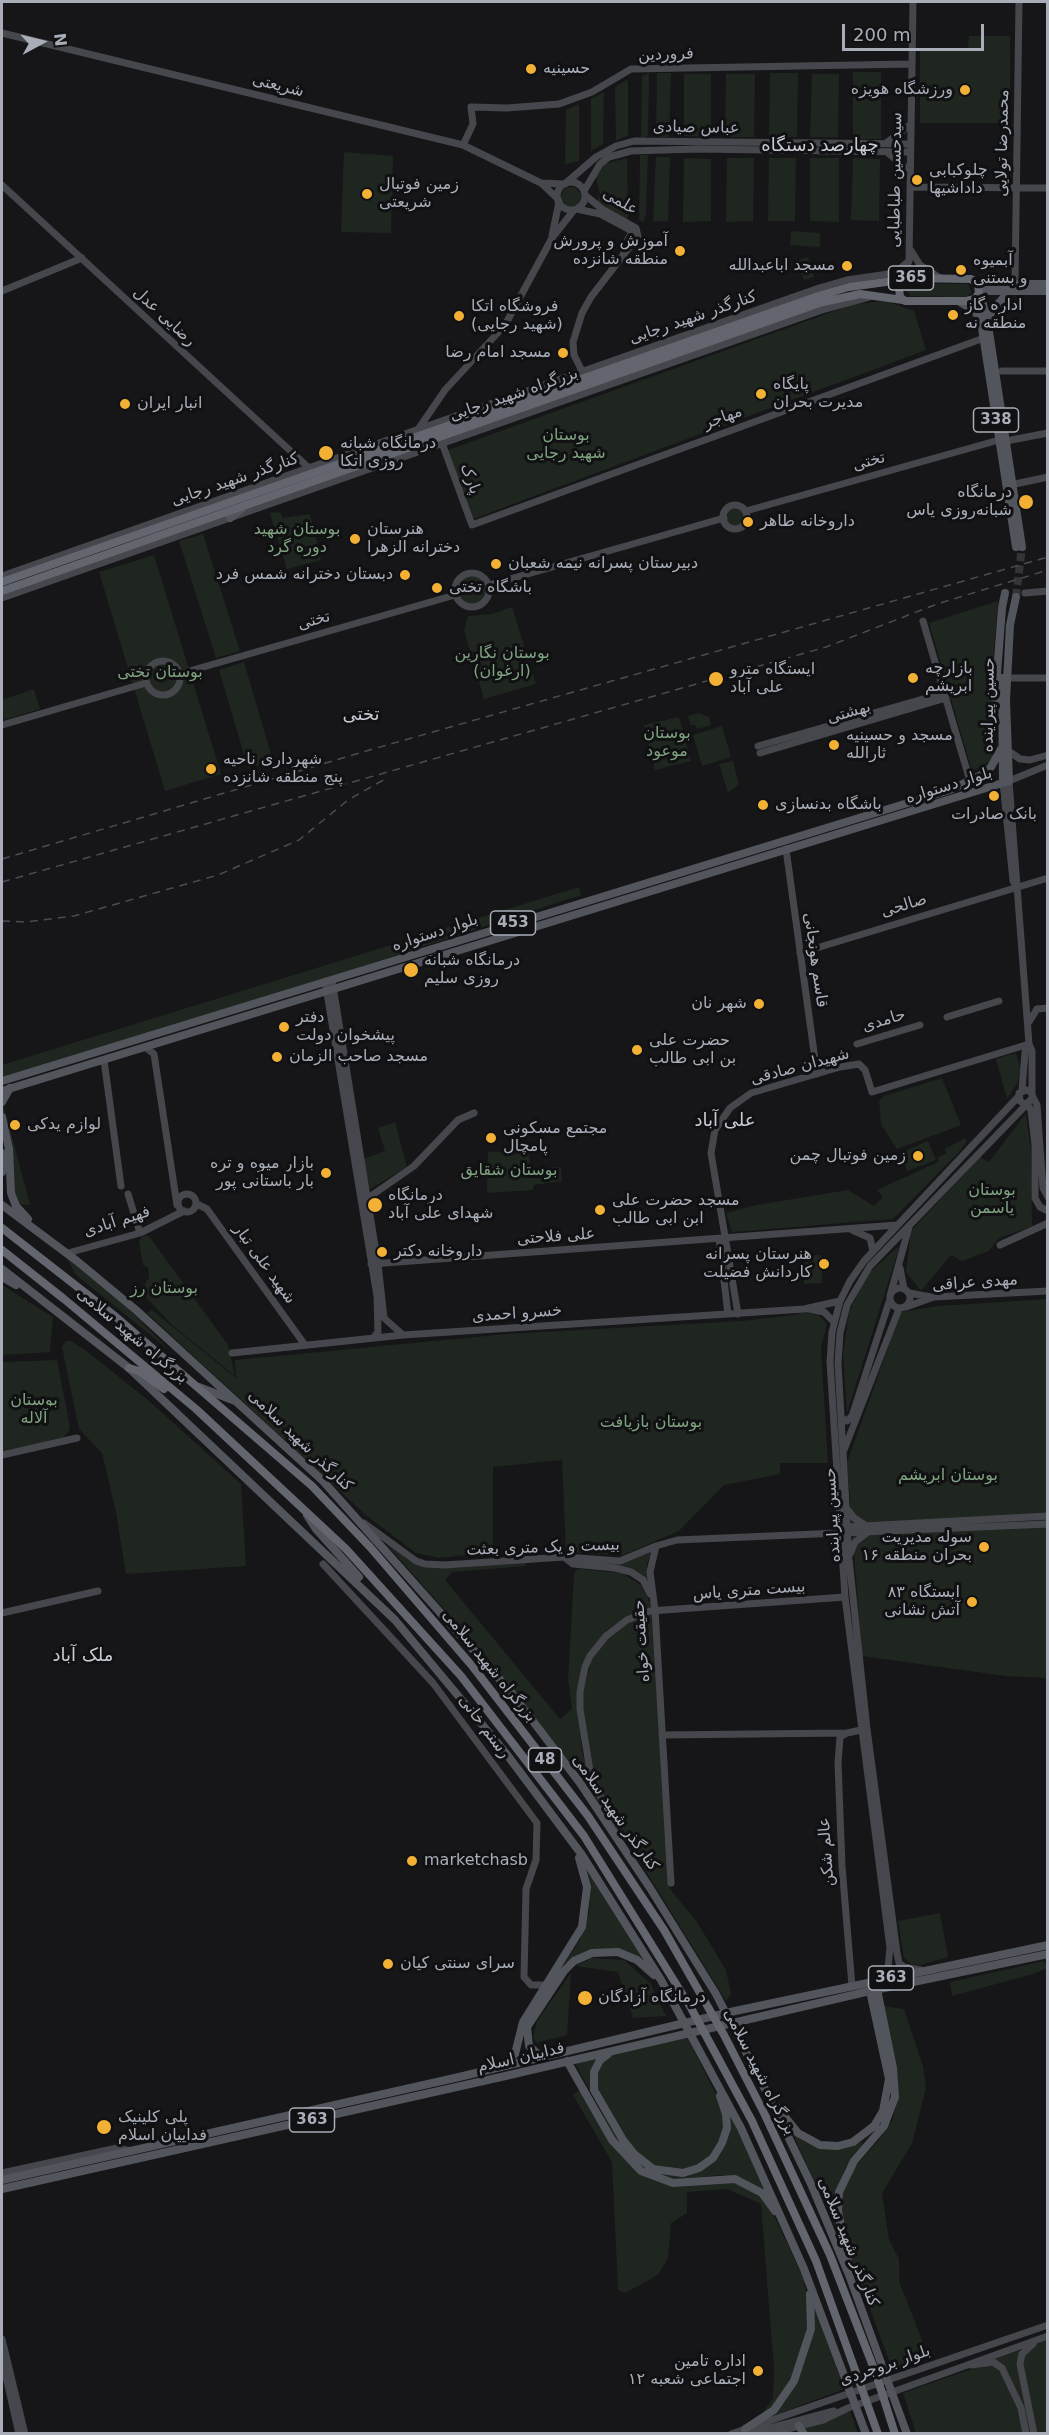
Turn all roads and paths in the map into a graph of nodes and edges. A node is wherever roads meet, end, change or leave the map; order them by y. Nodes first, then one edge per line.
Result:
1 (911, 2) edge
2 (1019, 2) edge
3 (2, 33) edge
4 (911, 64) junction
5 (910, 125) junction
6 (463, 145) junction
7 (885, 148) junction
8 (910, 148) junction
9 (910, 171) junction
10 (541, 183) junction
11 (566, 184) junction
12 (2, 185) edge
13 (910, 186) junction
14 (1016, 188) junction
15 (1047, 188) edge
16 (584, 193) junction
17 (558, 201) junction
18 (576, 209) junction
19 (635, 235) junction
20 (552, 238) junction
21 (909, 246) junction
22 (82, 258) junction
23 (909, 261) junction
24 (886, 279) junction
25 (942, 279) junction
26 (901, 280) junction
27 (1015, 284) junction
28 (1047, 284) edge
29 (979, 289) junction
30 (2, 291) edge
31 (1009, 291) junction
32 (1047, 291) edge
33 (885, 296) junction
34 (903, 300) junction
35 (960, 302) junction
36 (981, 312) junction
37 (988, 325) junction
38 (984, 338) junction
39 (582, 371) junction
40 (1002, 371) dead end
41 (1047, 371) edge
42 (1047, 433) edge
43 (419, 436) junction
44 (1003, 440) junction
45 (442, 443) junction
46 (309, 468) junction
47 (1047, 477) edge
48 (1015, 484) dead end
49 (247, 504) junction
50 (746, 511) junction
51 (230, 518) junction
52 (724, 518) junction
53 (472, 525) joint
54 (1019, 547) tunnel mouth
55 (2, 576) edge
56 (2, 582) edge
57 (489, 585) junction
58 (2, 591) edge
59 (1047, 591) edge
60 (1025, 593) dead end
61 (455, 595) junction
62 (2, 598) edge
63 (924, 621) dead end
64 (179, 674) junction
65 (1013, 678) dead end
66 (1047, 678) edge
67 (146, 683) junction
68 (945, 696) junction
69 (2, 725) edge
70 (759, 749) dead end
71 (1004, 749) junction
72 (1047, 755) edge
73 (1030, 760) junction
74 (1005, 763) junction
75 (1047, 765) edge
76 (1032, 772) junction
77 (981, 775) junction
78 (970, 781) junction
79 (1006, 782) junction
80 (988, 788) junction
81 (1005, 804) junction
82 (786, 849) junction
83 (1047, 878) edge
84 (1016, 886) junction
85 (800, 953) junction
86 (329, 985) junction
87 (1026, 996) junction
88 (999, 1001) dead end
89 (1047, 1008) edge
90 (1037, 1009) junction
91 (947, 1017) dead end
92 (1028, 1024) junction
93 (920, 1025) dead end
94 (857, 1044) dead end
95 (1029, 1044) junction
96 (145, 1047) junction
97 (104, 1059) junction
98 (817, 1074) junction
99 (2, 1081) edge
100 (10, 1088) junction
101 (2, 1091) edge
102 (1020, 1094) junction
103 (1030, 1099) junction
104 (2, 1102) edge
105 (474, 1113) dead end
106 (2, 1117) edge
107 (2, 1153) edge
108 (2, 1172) edge
109 (121, 1186) dead end
110 (128, 1194) dead end
111 (178, 1197) junction
112 (1047, 1197) edge
113 (207, 1198) dead end
114 (368, 1198) junction
115 (197, 1204) junction
116 (2, 1205) edge
117 (207, 1209) junction
118 (179, 1210) junction
119 (1047, 1211) edge
120 (1047, 1223) edge
121 (897, 1225) junction
122 (909, 1227) junction
123 (2, 1228) edge
124 (850, 1230) junction
125 (40, 1231) junction
126 (140, 1233) junction
127 (723, 1239) junction
128 (1000, 1245) dead end
129 (2, 1250) edge
130 (873, 1251) junction
131 (68, 1253) junction
132 (900, 1263) junction
133 (374, 1264) junction
134 (2, 1269) edge
135 (2, 1276) edge
136 (906, 1291) junction
137 (1047, 1291) edge
138 (890, 1297) junction
139 (934, 1298) junction
140 (45, 1301) junction
141 (840, 1301) junction
142 (903, 1308) junction
143 (804, 1309) junction
144 (728, 1314) junction
145 (738, 1314) junction
146 (381, 1315) junction
147 (834, 1322) junction
148 (403, 1335) junction
149 (385, 1337) junction
150 (373, 1338) junction
151 (305, 1345) junction
152 (232, 1353) dead end
153 (129, 1368) junction
154 (197, 1386) junction
155 (242, 1404) junction
156 (196, 1409) junction
157 (841, 1418) junction
158 (77, 1438) dead end
159 (843, 1453) junction
160 (2, 1455) edge
161 (302, 1506) junction
162 (846, 1507) junction
163 (1047, 1515) edge
164 (364, 1523) junction
165 (1047, 1524) edge
166 (843, 1527) junction
167 (867, 1529) junction
168 (826, 1532) junction
169 (656, 1545) junction
170 (564, 1557) junction
171 (849, 1559) junction
172 (322, 1564) dead end
173 (98, 1591) dead end
174 (845, 1598) junction
175 (655, 1610) junction
176 (2, 1613) edge
177 (395, 1620) junction
178 (861, 1730) junction
179 (847, 1733) junction
180 (662, 1735) junction
181 (618, 1839) junction
182 (571, 1840) junction
183 (671, 1883) dead end
184 (1047, 1945) edge
185 (1047, 1954) edge
186 (890, 1961) junction
187 (900, 1963) junction
188 (927, 1971) junction
189 (548, 1984) junction
190 (852, 1986) junction
191 (873, 1987) junction
192 (673, 2002) junction
193 (622, 2048) junction
194 (552, 2054) junction
195 (705, 2058) junction
196 (567, 2061) junction
197 (497, 2068) junction
198 (770, 2099) junction
199 (136, 2151) junction
200 (2, 2173) edge
201 (2, 2180) edge
202 (2, 2189) edge
203 (789, 2233) junction
204 (804, 2269) junction
205 (849, 2275) junction
206 (1047, 2325) edge
207 (1047, 2336) edge
208 (2, 2339) edge
209 (1039, 2339) junction
210 (2, 2359) edge
211 (959, 2367) junction
212 (848, 2408) junction
213 (801, 2430) edge
214 (747, 2431) edge
215 (19, 2433) edge
216 (25, 2433) edge
217 (731, 2433) edge
218 (768, 2433) edge
219 (867, 2433) edge
220 (878, 2433) edge
221 (895, 2433) edge
222 (907, 2433) edge
223 (1026, 2433) edge
224 (1034, 2433) edge

1 - 4 street, سیدحسین طباطبایی
2 - 14 street, محمدرضا تولایی
3 - 6 street, شریعتی
4 - 5 street, سیدحسین طباطبایی
4 - 6 street, فروردین
5 - 7 street
5 - 8 street, سیدحسین طباطبایی
6 - 10 street, شریعتی
7 - 8 street, عباس صیادی
7 - 9 street
7 - 11 street, عباس صیادی
7 - 16 street, عباس صیادی
8 - 9 street, سیدحسین طباطبایی
9 - 13 street, سیدحسین طباطبایی
10 - 11 street, شریعتی
10 - 17 street, شریعتی
11 - 16 street
11 - 17 street
12 - 22 street, رضایی عدل
13 - 14 street
13 - 21 street, سیدحسین طباطبایی
14 - 15 street
14 - 27 street, محمدرضا تولایی
16 - 18 street
16 - 19 street, علمی
17 - 18 street
17 - 20 street
18 - 19 street, علمی
18 - 20 street
19 - 39 street, علمی
20 - 43 street
21 - 23 street, سیدحسین طباطبایی
21 - 25 street
22 - 30 street
22 - 46 street, رضایی عدل
23 - 24 street
23 - 26 street
24 - 26 highway, بزرگراه شهید رجایی / 365
24 - 33 highway
24 - 39 street, کنارگذر شهید رجایی
24 - 43 highway, بزرگراه شهید رجایی / 365
25 - 26 highway, 365
25 - 29 highway, 365
26 - 34 highway, 365
27 - 28 main road, 365
27 - 29 main road, 365
29 - 31 main road, 365
29 - 35 highway
29 - 36 main road, 338
31 - 32 main road, 365
31 - 37 main road
33 - 34 highway, بزرگراه شهید رجایی / 365
33 - 43 highway, بزرگراه شهید رجایی / 365
33 - 45 street, کنارگذر شهید رجایی
34 - 35 highway, 365
35 - 36 main road
36 - 37 main road, 338
36 - 38 main road, 338
37 - 44 main road, 338
38 - 44 main road, 338
38 - 53 street, مهاجر
39 - 43 street, کنارگذر شهید رجایی
40 - 41 street
42 - 44 street, تختی
43 - 46 street, کنارگذر شهید رجایی
43 - 49 highway, بزرگراه شهید رجایی / 365
43 - 56 highway, بزرگراه شهید رجایی / 365
44 - 50 street, تختی
44 - 54 main road, 338
45 - 51 street, کنارگذر شهید رجایی
45 - 53 street, پارک
46 - 55 street, کنارگذر شهید رجایی
47 - 48 street
49 - 51 main road
49 - 58 highway, بزرگراه شهید رجایی / 365
50 - 52 street
50 - 52 street
51 - 62 street, کنارگذر شهید رجایی
52 - 57 street
57 - 61 street
57 - 61 street
59 - 60 street
61 - 64 street, تختی
63 - 68 street
64 - 67 street
64 - 67 street
65 - 66 street
67 - 69 street
68 - 70 street, بهشتی
68 - 78 street
71 - 71 main road, حسین پیراینده
71 - 73 street
71 - 74 main road, حسین پیراینده
71 - 77 main road, بلوار دستواره / 453
72 - 73 street
73 - 76 street
74 - 77 main road
74 - 79 main road, حسین پیراینده
75 - 76 street
76 - 79 street
77 - 78 main road, بلوار دستواره / 453
77 - 80 main road
78 - 86 main road, بلوار دستواره / 453
79 - 80 main road, بلوار دستواره / 453
79 - 81 street, حسین پیراینده
79 - 84 street, حسین پیراینده
80 - 81 street
80 - 82 main road, بلوار دستواره / 453
81 - 84 street, حسین پیراینده
82 - 85 street, قاسم هونجانی
82 - 86 main road, بلوار دستواره / 453
83 - 84 street, صالحی
84 - 85 street, صالحی
84 - 87 street, حسین پیراینده
85 - 98 street, قاسم هونجانی
86 - 96 main road, بلوار دستواره / 453
86 - 99 main road, بلوار دستواره / 453
86 - 114 street
86 - 133 street
87 - 90 street
87 - 92 street, حسین پیراینده
88 - 91 street
89 - 90 street
90 - 92 street
92 - 95 street, حسین پیراینده
93 - 94 street, حامدی
95 - 98 street, شهیدان صادقی
95 - 102 street, حسین پیراینده
95 - 103 street, حسین پیراینده
96 - 97 main road, بلوار دستواره / 453
96 - 111 street
97 - 100 main road, بلوار دستواره / 453
97 - 109 street
98 - 127 street, شهیدان صادقی
100 - 101 main road, بلوار دستواره / 453
100 - 104 main road
102 - 103 street
102 - 103 street
102 - 121 street, حسین پیراینده
103 - 112 street
103 - 119 street
103 - 122 street, حسین پیراینده
105 - 114 street
106 - 125 main road
107 - 108 main road
110 - 126 street
111 - 115 street, شهید علی تبار
111 - 118 street
113 - 117 street
114 - 133 street
115 - 117 street, شهید علی تبار
115 - 118 street, فهیم آبادی
116 - 125 main road, کنارگذر شهید سلامی
117 - 151 street, شهید علی تبار
118 - 126 street, فهیم آبادی
120 - 128 street
121 - 124 street, علی فلاحتی
121 - 130 street, حسین پیراینده
122 - 132 street
122 - 157 street, حسین پیراینده
123 - 154 highway, بزرگراه شهید سلامی / 48
124 - 127 street, علی فلاحتی
124 - 130 street
125 - 131 main road, کنارگذر شهید سلامی
126 - 131 street, فهیم آبادی
127 - 133 street, علی فلاحتی
127 - 144 street
127 - 145 street
129 - 156 highway, بزرگراه شهید سلامی / 48
130 - 141 street, حسین پیراینده
131 - 155 main road, کنارگذر شهید سلامی
132 - 136 street
132 - 138 street
133 - 146 street
134 - 140 main road
135 - 140 main road
136 - 138 street
136 - 139 street
136 - 142 street
137 - 139 street, مهدی عراقی
138 - 142 street
138 - 157 street
139 - 142 street, مهدی عراقی
140 - 153 main road
141 - 143 street, خسرو احمدی
141 - 147 street, حسین پیراینده
142 - 159 street
143 - 145 street, خسرو احمدی
143 - 147 street
144 - 145 street, خسرو احمدی
144 - 148 street, خسرو احمدی
146 - 148 street
146 - 149 street
146 - 150 street
147 - 166 street, حسین پیراینده
148 - 149 street, خسرو احمدی
149 - 150 street, خسرو احمدی
150 - 151 street, خسرو احمدی
151 - 152 street, خسرو احمدی
153 - 156 highway
153 - 177 main road
154 - 155 main road
154 - 221 highway, بزرگراه شهید سلامی / 48
155 - 164 main road, کنارگذر شهید سلامی
156 - 161 highway, بزرگراه شهید سلامی / 48
157 - 159 street, حسین پیراینده
158 - 160 street
159 - 162 street, حسین پیراینده
161 - 177 main road
161 - 220 highway, بزرگراه شهید سلامی / 48
162 - 166 street, حسین پیراینده
162 - 167 street
163 - 167 street, بیست و یک متری بعثت
164 - 170 street, بیست و یک متری بعثت
164 - 181 main road, کنارگذر شهید سلامی
165 - 167 street, بیست و یک متری بعثت
166 - 167 street, بیست و یک متری بعثت
166 - 168 street, بیست و یک متری بعثت
166 - 168 street
166 - 171 street, حسین پیراینده
166 - 174 street, حسین پیراینده
167 - 171 street
168 - 169 street, بیست و یک متری بعثت
169 - 170 street, بیست و یک متری بعثت
169 - 175 street, حقیقت خواه
170 - 175 street
171 - 187 street, حسین پیراینده
172 - 189 street, رستم خانی
173 - 176 street
174 - 175 street, بیست متری یاس
174 - 178 street, حسین پیراینده
175 - 180 street, حقیقت خواه
175 - 181 street, بیست متری یاس
177 - 182 main road
178 - 179 street
178 - 186 street, حسین پیراینده
179 - 180 street
179 - 190 street, عالم شکن
180 - 183 street, حقیقت خواه
181 - 198 main road, کنارگذر شهید سلامی
182 - 189 main road
182 - 192 main road
184 - 188 main road, فداییان اسلام / 363
185 - 191 main road, فداییان اسلام / 363
186 - 187 street
186 - 191 street
187 - 188 street
188 - 191 main road, فداییان اسلام / 363
189 - 197 main road
190 - 191 main road, فداییان اسلام / 363
190 - 194 main road, فداییان اسلام / 363
191 - 193 main road, فداییان اسلام / 363
191 - 198 main road
191 - 205 main road
192 - 194 main road
192 - 195 main road
193 - 195 main road
193 - 196 main road, فداییان اسلام / 363
194 - 197 main road, فداییان اسلام / 363
195 - 203 main road
196 - 202 main road, فداییان اسلام / 363
196 - 203 main road
197 - 199 main road, فداییان اسلام / 363
198 - 205 main road, کنارگذر شهید سلامی
199 - 200 street
199 - 201 main road, فداییان اسلام / 363
203 - 204 main road
204 - 214 main road
204 - 219 main road
205 - 222 main road, کنارگذر شهید سلامی
206 - 214 street, بلوار بروجردی
207 - 209 street, بلوار بروجردی
208 - 216 street
209 - 211 street, بلوار بروجردی
209 - 224 street
210 - 215 street
211 - 212 street, بلوار بروجردی
211 - 223 street
212 - 213 street, بلوار بروجردی
212 - 214 street, بلوار بروجردی
213 - 218 street, بلوار بروجردی
214 - 217 street, بلوار بروجردی

